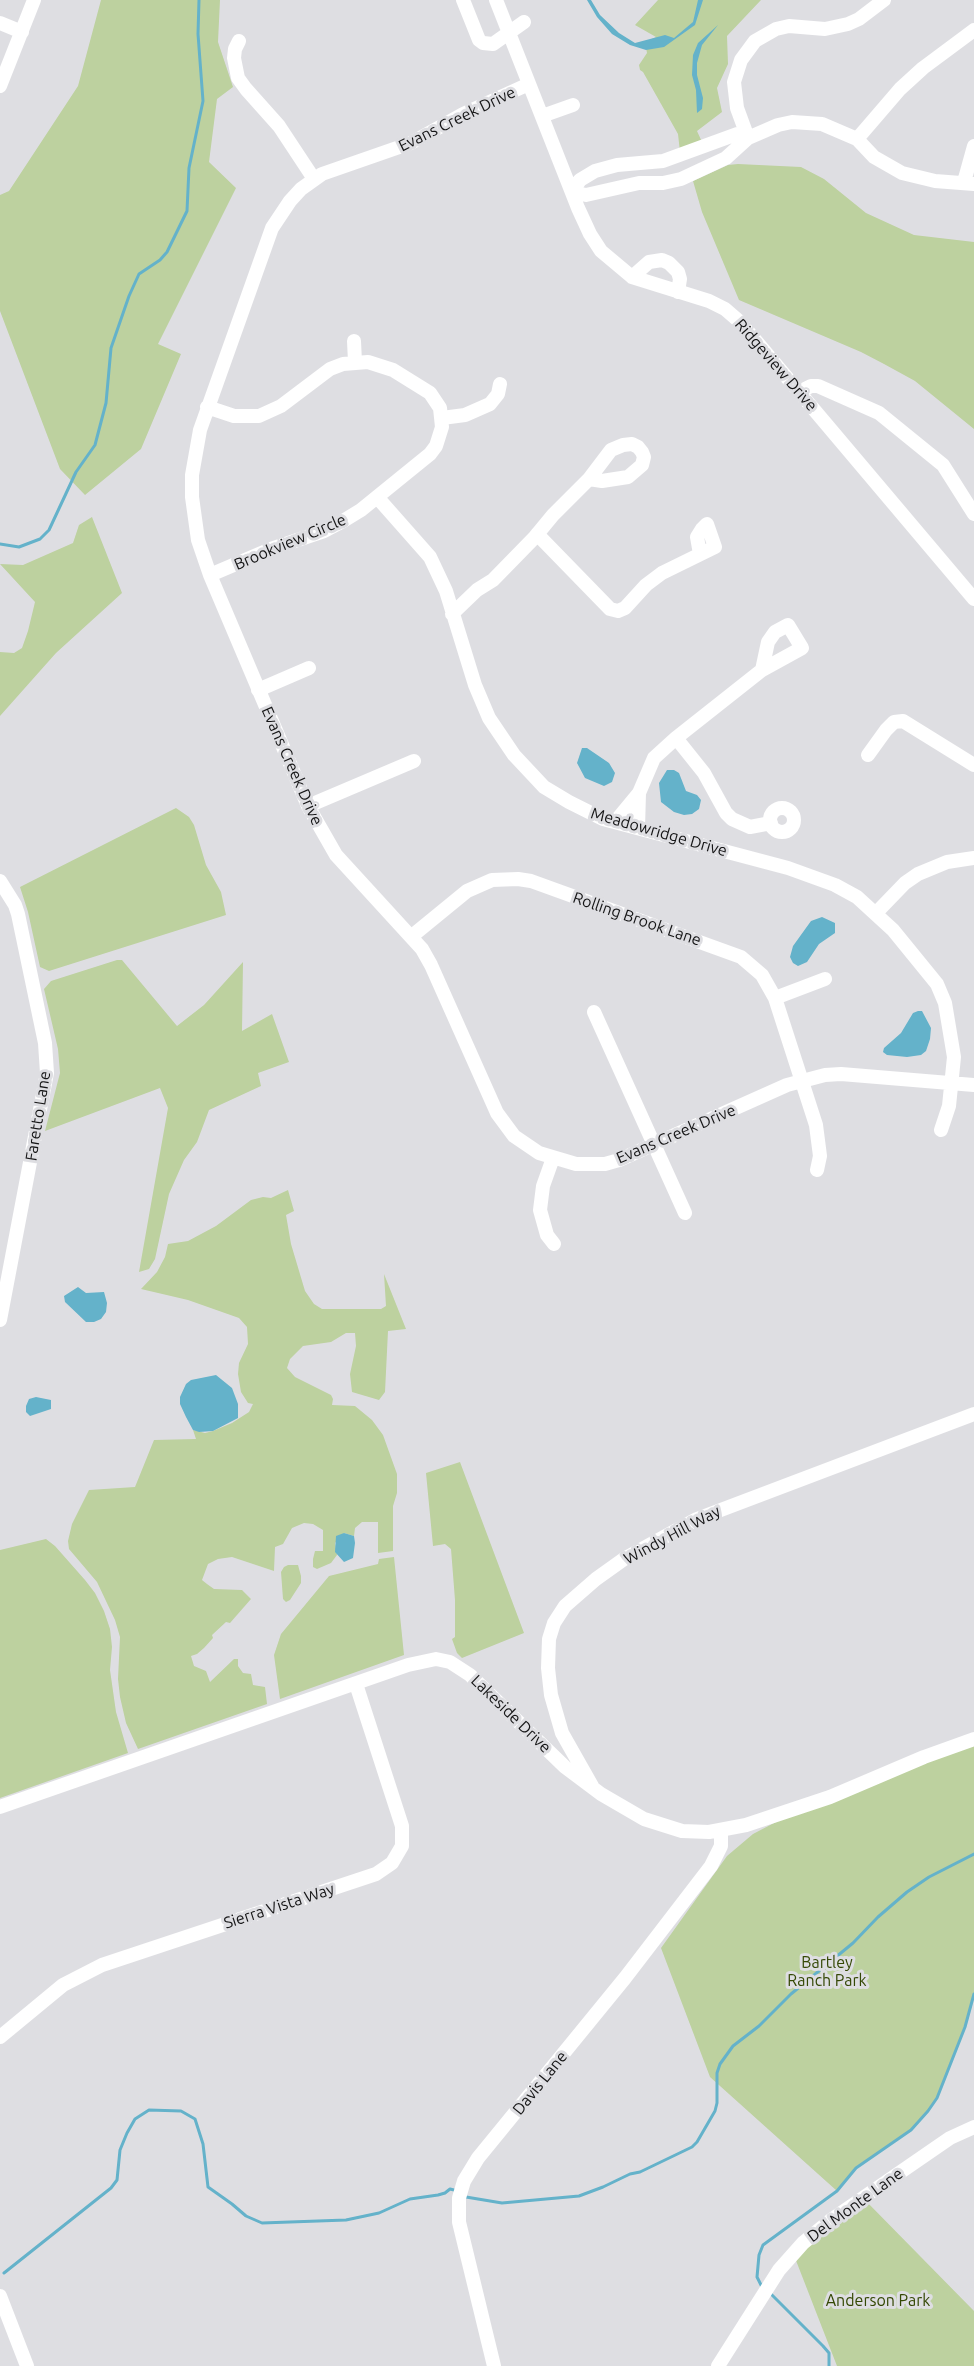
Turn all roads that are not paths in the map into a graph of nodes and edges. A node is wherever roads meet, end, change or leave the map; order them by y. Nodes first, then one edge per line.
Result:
1 (34, 0) edge
2 (463, 0) edge
3 (496, 0) edge
4 (884, 0) edge
5 (524, 22) dead end
6 (0, 23) edge
7 (974, 30) edge
8 (22, 32) junction
9 (509, 33) junction
10 (239, 41) dead end
11 (529, 84) junction
12 (0, 86) edge
13 (573, 105) dead end
14 (542, 116) junction
15 (748, 138) junction
16 (857, 139) junction
17 (974, 146) edge
18 (681, 156) junction
19 (636, 163) junction
20 (690, 174) junction
21 (314, 179) junction
22 (639, 183) junction
23 (969, 183) edge
24 (572, 192) junction
25 (633, 277) junction
26 (678, 292) junction
27 (354, 341) dead end
28 (355, 362) junction
29 (500, 384) dead end
30 (799, 392) junction
31 (207, 407) junction
32 (442, 418) junction
33 (589, 479) dead end
34 (377, 497) junction
35 (974, 514) edge
36 (537, 534) junction
37 (700, 554) dead end
38 (210, 575) junction
39 (477, 590) junction
40 (446, 591) junction
41 (974, 599) edge
42 (452, 614) junction
43 (309, 668) dead end
44 (762, 670) dead end
45 (258, 690) junction
46 (676, 738) junction
47 (868, 755) dead end
48 (414, 761) dead end
49 (974, 765) edge
50 (639, 793) junction
51 (308, 806) junction
52 (615, 822) junction
53 (771, 823) dead end
54 (638, 828) junction
55 (974, 858) edge
56 (0, 881) edge
57 (876, 913) junction
58 (412, 936) junction
59 (825, 979) dead end
60 (775, 998) junction
61 (594, 1012) dead end
62 (801, 1080) junction
63 (962, 1084) edge
64 (941, 1130) dead end
65 (654, 1144) junction
66 (553, 1158) junction
67 (817, 1170) dead end
68 (685, 1213) dead end
69 (554, 1244) dead end
70 (0, 1320) edge
71 (974, 1414) edge
72 (356, 1684) junction
73 (974, 1739) edge
74 (594, 1789) junction
75 (0, 1807) edge
76 (722, 1830) junction
77 (0, 2037) edge
78 (974, 2127) edge
79 (0, 2296) edge
80 (27, 2366) edge
81 (494, 2366) edge
82 (718, 2366) edge

1 - 8 street
2 - 9 street
3 - 9 street, Ridgeview Drive
4 - 15 street
5 - 9 street
6 - 8 street
7 - 16 street
8 - 12 street
9 - 11 street, Ridgeview Drive
10 - 21 street
11 - 14 street, Ridgeview Drive
11 - 21 street, Evans Creek Drive
13 - 14 street
14 - 24 street, Ridgeview Drive
15 - 16 street
15 - 18 street
15 - 20 street
16 - 23 street
17 - 23 street
18 - 19 street
18 - 20 street
19 - 22 street
19 - 24 street
20 - 22 street
21 - 31 street, Evans Creek Drive
22 - 24 street
24 - 25 street, Ridgeview Drive
25 - 26 street, Ridgeview Drive
25 - 26 street
26 - 30 street, Ridgeview Drive
27 - 28 street
28 - 31 street
28 - 32 street
29 - 32 street
30 - 35 street
30 - 41 street, Ridgeview Drive
31 - 38 street, Evans Creek Drive
32 - 34 street, Brookview Circle
33 - 36 street
34 - 38 street, Brookview Circle
34 - 40 street, Meadowridge Drive
36 - 37 street
36 - 39 street
38 - 45 street, Evans Creek Drive
39 - 40 street
39 - 42 street
40 - 42 street, Meadowridge Drive
42 - 52 street, Meadowridge Drive
43 - 45 street
44 - 46 street
45 - 51 street, Evans Creek Drive
46 - 50 street
46 - 53 street
47 - 49 street
48 - 51 street
50 - 52 street
50 - 54 street
51 - 58 street, Evans Creek Drive
52 - 54 street, Meadowridge Drive
54 - 57 street, Meadowridge Drive
55 - 57 street
56 - 70 street, Faretto Lane
57 - 63 street, Meadowridge Drive
58 - 60 street, Rolling Brook Lane
58 - 66 street, Evans Creek Drive
59 - 60 street
60 - 62 street, Rolling Brook Lane
61 - 65 street
62 - 63 street, Evans Creek Drive
62 - 65 street, Evans Creek Drive
62 - 67 street, Rolling Brook Lane
63 - 64 street, Meadowridge Drive
65 - 66 street, Evans Creek Drive
65 - 68 street
66 - 69 street
71 - 74 street, Windy Hill Way
72 - 74 street, Lakeside Drive
72 - 75 street, Lakeside Drive
72 - 77 street, Sierra Vista Way
73 - 76 street, Lakeside Drive
74 - 76 street, Lakeside Drive
76 - 81 street, Davis Lane
78 - 82 street, Del Monte Lane
79 - 80 street

